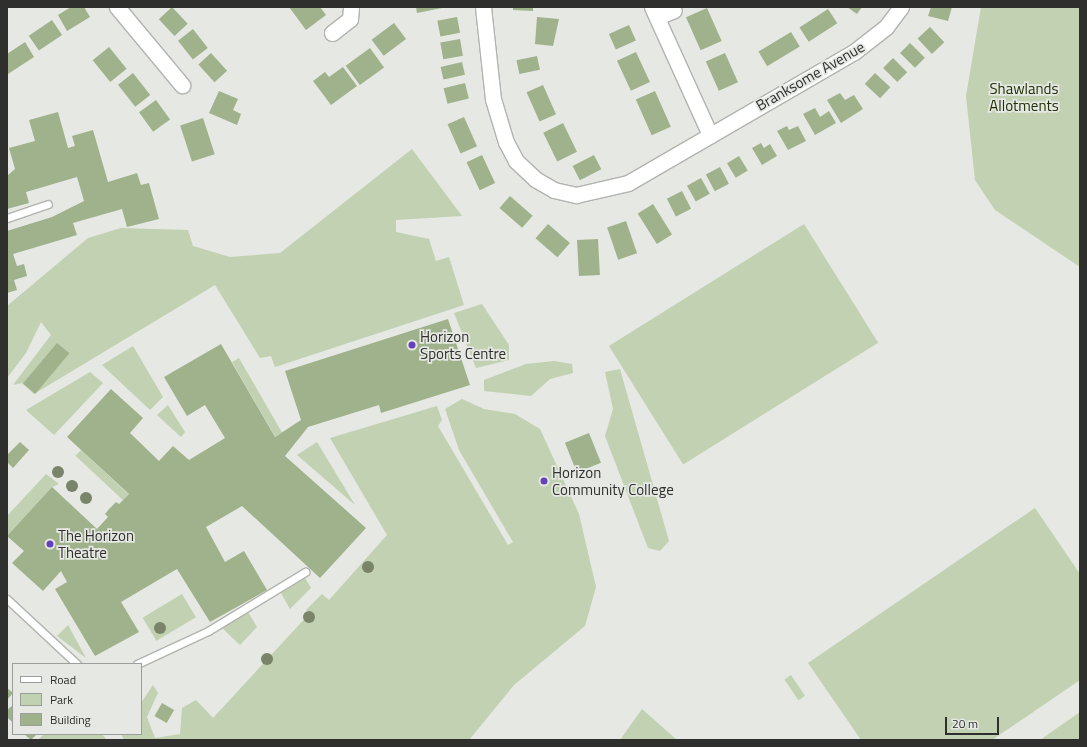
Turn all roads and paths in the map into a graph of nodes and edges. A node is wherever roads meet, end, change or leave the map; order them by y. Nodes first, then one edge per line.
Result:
1 (117, 7) edge
2 (351, 7) edge
3 (483, 7) edge
4 (901, 7) edge
5 (674, 10) dead end
6 (654, 12) edge
7 (332, 33) dead end
8 (182, 85) dead end
9 (710, 135) junction
10 (48, 204) dead end
11 (7, 218) edge
12 (305, 572) dead end
13 (7, 599) edge
14 (76, 663) edge
15 (139, 663) edge

1 - 8 street
2 - 7 street
3 - 9 street, Branksome Avenue
4 - 9 street, Branksome Avenue
5 - 6 street
6 - 9 street
10 - 11 lane
12 - 15 lane
13 - 14 lane

